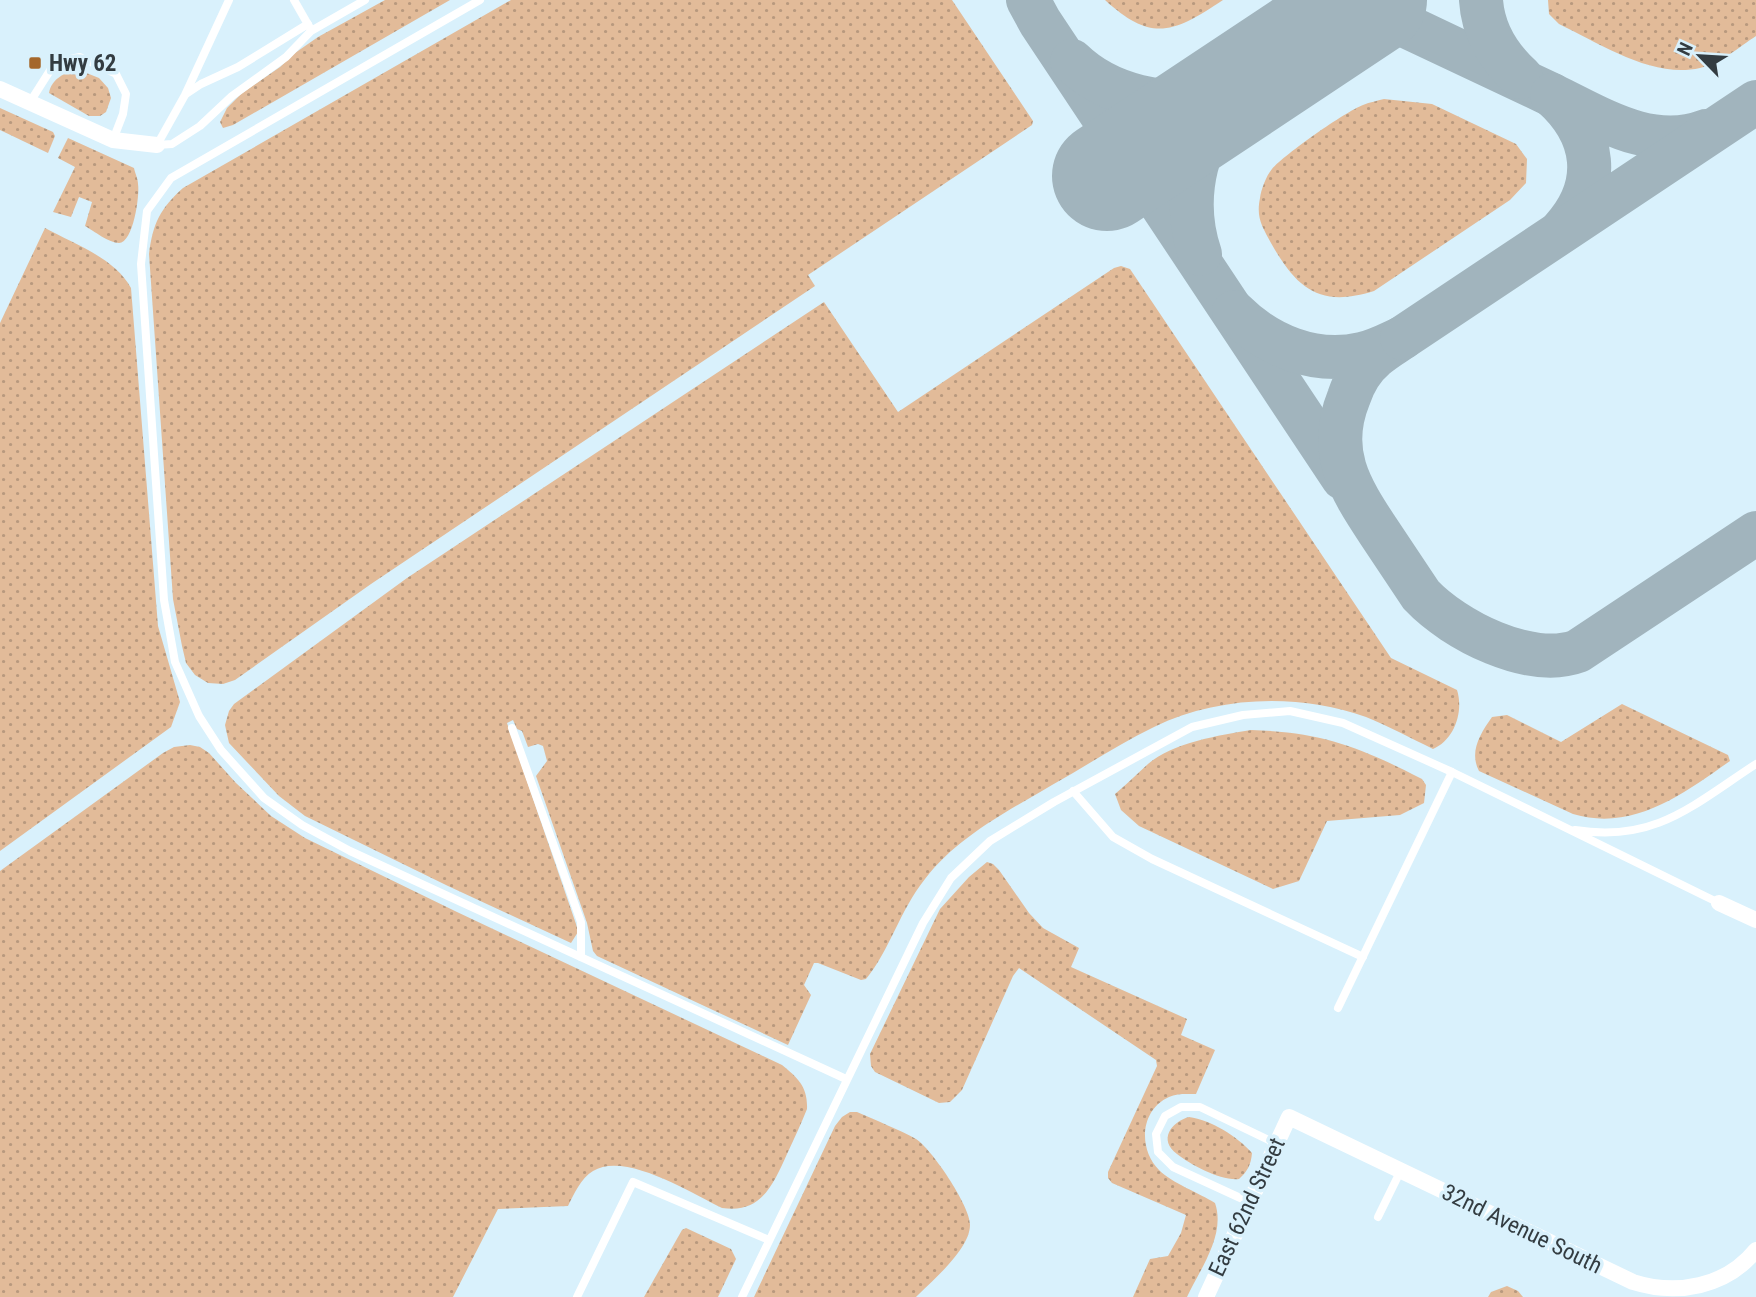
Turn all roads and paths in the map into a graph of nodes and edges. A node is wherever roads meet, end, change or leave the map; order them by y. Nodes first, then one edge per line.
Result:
1 (229, 0) edge
2 (294, 0) edge
3 (365, 0) edge
4 (480, 0) edge
5 (309, 27) junction
6 (0, 89) edge
7 (185, 95) junction
8 (30, 102) junction
9 (113, 140) junction
10 (157, 145) junction
11 (512, 728) dead end
12 (1756, 764) edge
13 (1452, 772) junction
14 (1073, 791) junction
15 (1564, 828) junction
16 (1719, 903) joint
17 (1756, 920) edge
18 (580, 957) junction
19 (1363, 957) junction
20 (1338, 1008) dead end
21 (846, 1079) junction
22 (1289, 1117) joint
23 (1277, 1144) junction
24 (1401, 1170) junction
25 (1249, 1202) junction
26 (1378, 1217) dead end
27 (769, 1240) junction
28 (1756, 1250) edge
29 (576, 1297) edge
30 (742, 1297) edge
31 (1206, 1297) edge

1 - 7 lane
2 - 5 lane
3 - 5 lane
4 - 18 lane
5 - 7 lane
5 - 10 lane
6 - 8 street
7 - 10 lane
8 - 9 street
8 - 9 lane
9 - 10 street
11 - 18 lane
12 - 15 lane
13 - 14 lane
13 - 15 lane
13 - 19 lane
14 - 19 lane
14 - 21 lane
15 - 16 lane
16 - 17 street
18 - 21 lane
19 - 20 lane
21 - 27 lane
22 - 23 street, East 62nd Street
22 - 24 street, 32nd Avenue South
23 - 25 street, East 62nd Street
23 - 25 lane
24 - 26 lane
24 - 28 street, 32nd Avenue South
25 - 31 street, East 62nd Street
27 - 29 lane
27 - 30 lane

